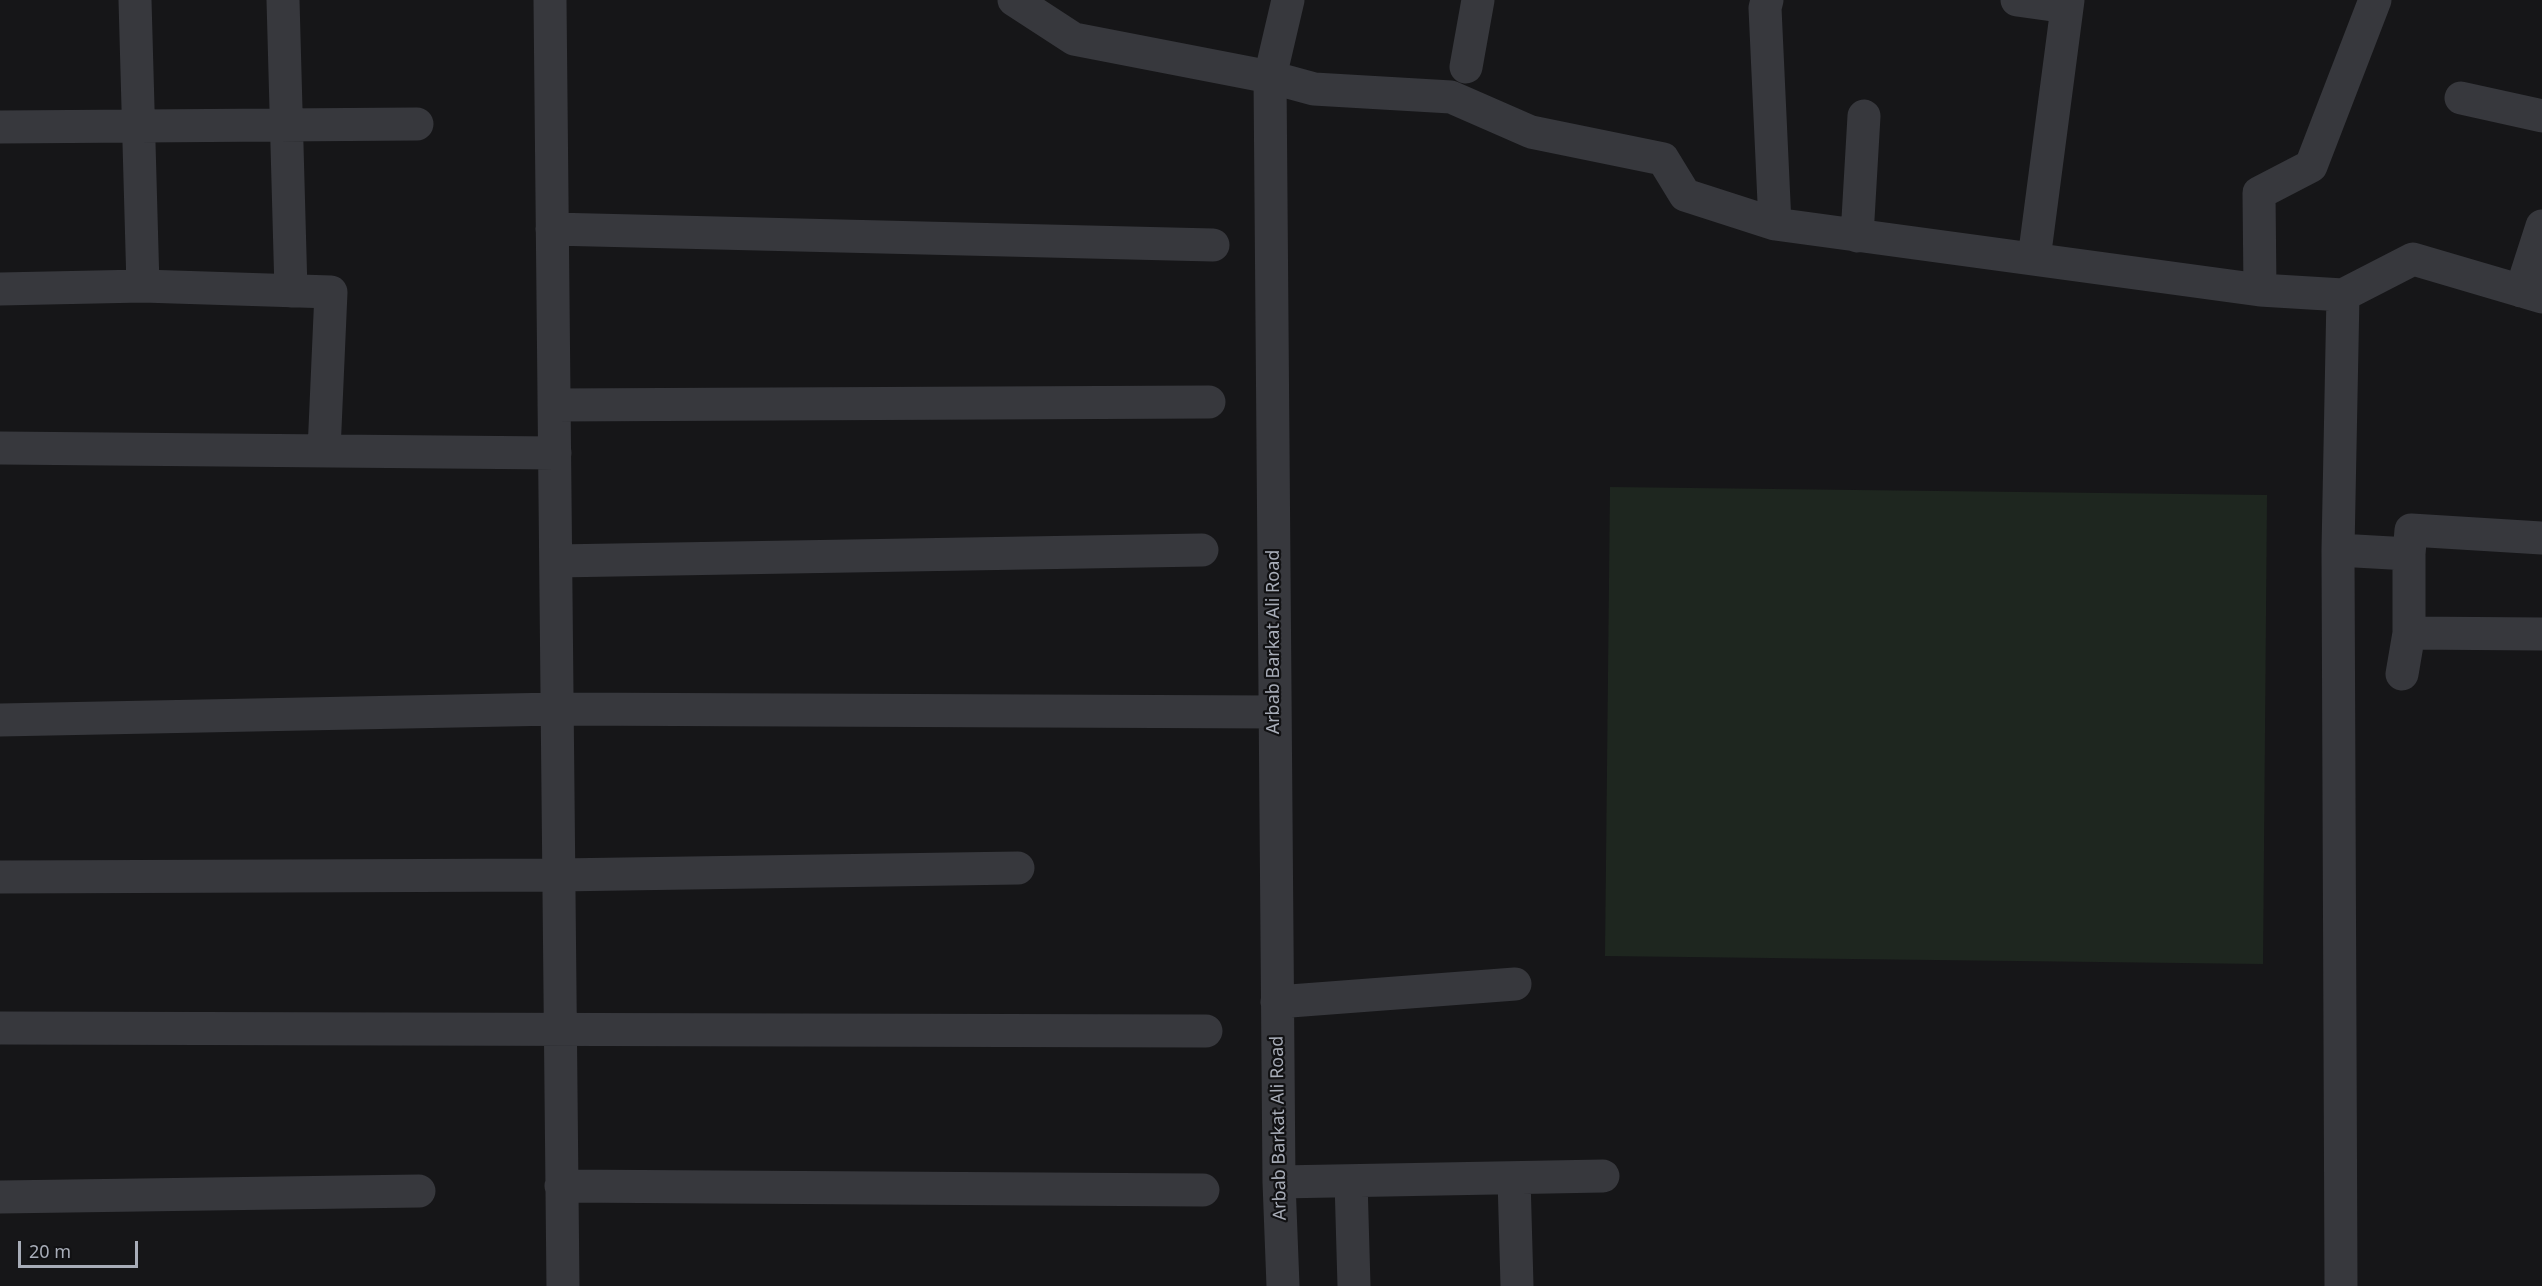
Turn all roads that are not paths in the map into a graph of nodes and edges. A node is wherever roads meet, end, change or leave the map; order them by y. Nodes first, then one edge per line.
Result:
1 (135, 0) edge
2 (283, 0) edge
3 (550, 0) edge
4 (1014, 0) edge
5 (1288, 0) edge
6 (1478, 0) edge
7 (1767, 0) edge
8 (2017, 0) edge
9 (2375, 0) edge
10 (2068, 4) edge
11 (1050, 11) edge
12 (1466, 67) dead end
13 (1269, 77) junction
14 (2462, 98) dead end
15 (1864, 116) dead end
16 (2542, 116) edge
17 (417, 124) dead end
18 (285, 126) junction
19 (0, 128) edge
20 (139, 128) junction
21 (1774, 224) junction
22 (2542, 226) edge
23 (552, 229) junction
24 (1857, 236) junction
25 (1213, 245) dead end
26 (2034, 259) junction
27 (143, 286) junction
28 (0, 289) edge
29 (2260, 290) junction
30 (291, 291) junction
31 (2532, 294) edge
32 (2343, 295) junction
33 (1209, 402) dead end
34 (554, 405) junction
35 (0, 448) edge
36 (324, 451) junction
37 (555, 453) junction
38 (2542, 538) edge
39 (1202, 550) dead end
40 (2338, 550) junction
41 (2409, 554) junction
42 (556, 561) junction
43 (2409, 633) junction
44 (2542, 634) edge
45 (2402, 674) dead end
46 (557, 710) junction
47 (1275, 712) junction
48 (0, 720) edge
49 (1018, 868) dead end
50 (558, 875) junction
51 (0, 877) edge
52 (1515, 984) dead end
53 (1277, 1002) junction
54 (0, 1028) edge
55 (560, 1029) junction
56 (1206, 1031) dead end
57 (1603, 1176) dead end
58 (1514, 1178) junction
59 (1351, 1181) junction
60 (1279, 1182) junction
61 (561, 1186) junction
62 (1203, 1190) dead end
63 (419, 1191) dead end
64 (0, 1197) edge
65 (562, 1286) edge
66 (1283, 1286) edge
67 (1354, 1286) edge
68 (1517, 1286) edge
69 (2341, 1286) edge

1 - 20 street
2 - 18 street
3 - 23 street
4 - 11 street
5 - 13 street, Arbab Barkat Ali Road
6 - 12 street
7 - 21 street
8 - 10 street
9 - 29 street
10 - 26 street
11 - 13 street
13 - 21 street
13 - 47 street, Arbab Barkat Ali Road
14 - 16 street
15 - 24 street
17 - 18 street
18 - 20 street
18 - 30 street
19 - 20 street
20 - 27 street
21 - 24 street
22 - 31 street
23 - 25 street
23 - 34 street
24 - 26 street
26 - 29 street
27 - 28 street
27 - 30 street
29 - 32 street
30 - 36 street
31 - 32 street
32 - 40 street
33 - 34 street
34 - 37 street
35 - 36 street
36 - 37 street
37 - 42 street
38 - 41 street
39 - 42 street
40 - 41 street
40 - 69 street
41 - 43 street
42 - 46 street
43 - 44 street
43 - 45 street
46 - 47 street
46 - 48 street
46 - 50 street
47 - 53 street, Arbab Barkat Ali Road
49 - 50 street
50 - 51 street
50 - 55 street
52 - 53 street
53 - 60 street, Arbab Barkat Ali Road
54 - 55 street
55 - 56 street
55 - 61 street
57 - 58 street
58 - 59 street
58 - 68 street
59 - 60 street
59 - 67 street
60 - 66 street, Arbab Barkat Ali Road
61 - 62 street
61 - 65 street
63 - 64 street

